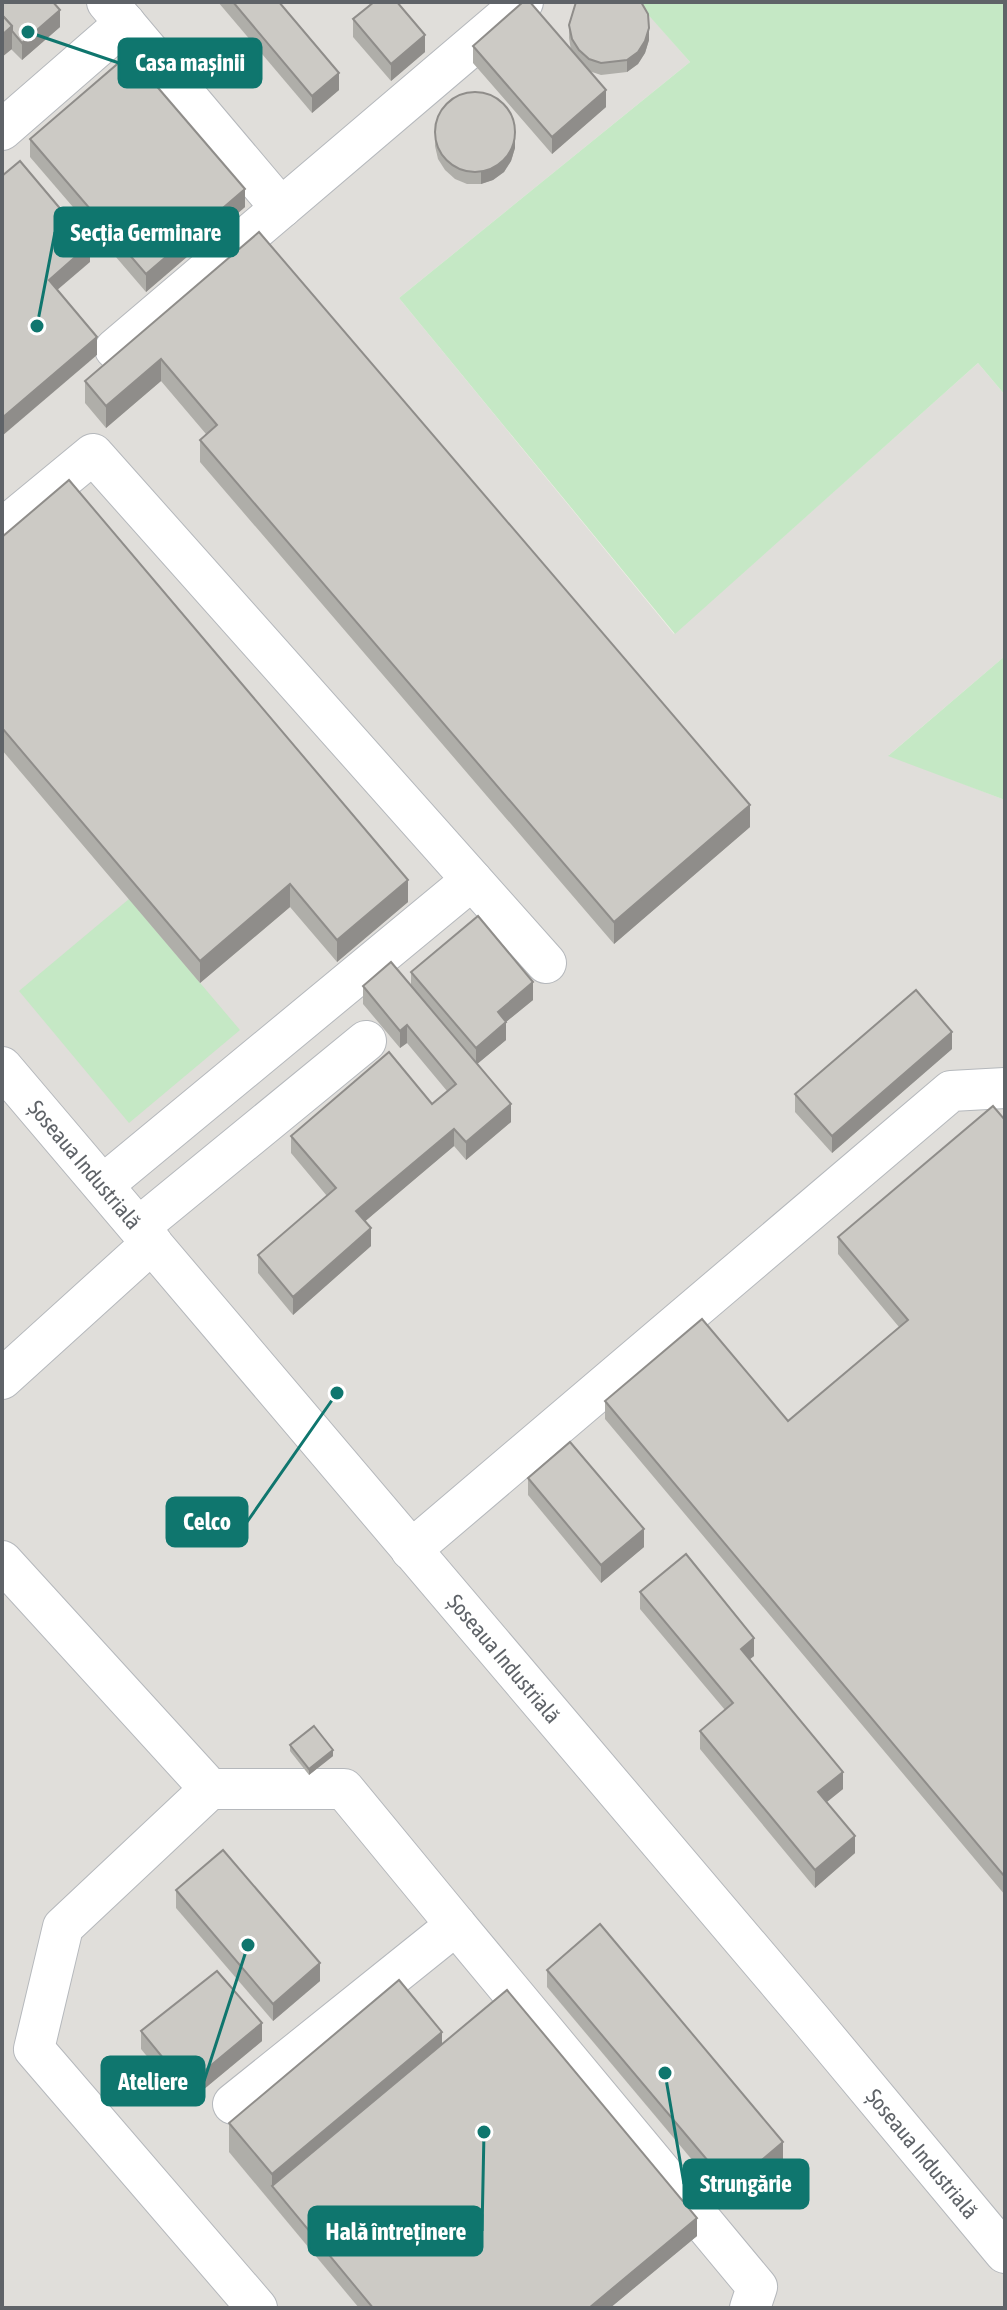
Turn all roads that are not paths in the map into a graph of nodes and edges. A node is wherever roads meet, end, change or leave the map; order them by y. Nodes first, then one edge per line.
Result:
1 (523, 2) edge
2 (116, 12) edge
3 (2, 130) edge
4 (281, 208) junction
5 (115, 349) dead end
6 (2, 529) edge
7 (472, 880) junction
8 (546, 963) dead end
9 (366, 1041) dead end
10 (2, 1067) edge
11 (1005, 1088) edge
12 (103, 1185) junction
13 (145, 1235) junction
14 (2, 1379) edge
15 (411, 1550) junction
16 (2, 1561) edge
17 (210, 1789) junction
18 (456, 1925) junction
19 (233, 2104) dead end
20 (1005, 2253) edge
21 (257, 2308) edge
22 (750, 2308) edge

1 - 4 street
2 - 3 street
2 - 4 street
4 - 5 street
6 - 7 street
7 - 8 street
7 - 12 street
9 - 13 street
10 - 12 street, Șoseaua Industrială
11 - 15 street
12 - 13 street, Șoseaua Industrială
13 - 14 street
13 - 15 street, Șoseaua Industrială
15 - 20 street, Șoseaua Industrială
16 - 17 street
17 - 18 street
17 - 21 street
18 - 19 street
18 - 22 street

